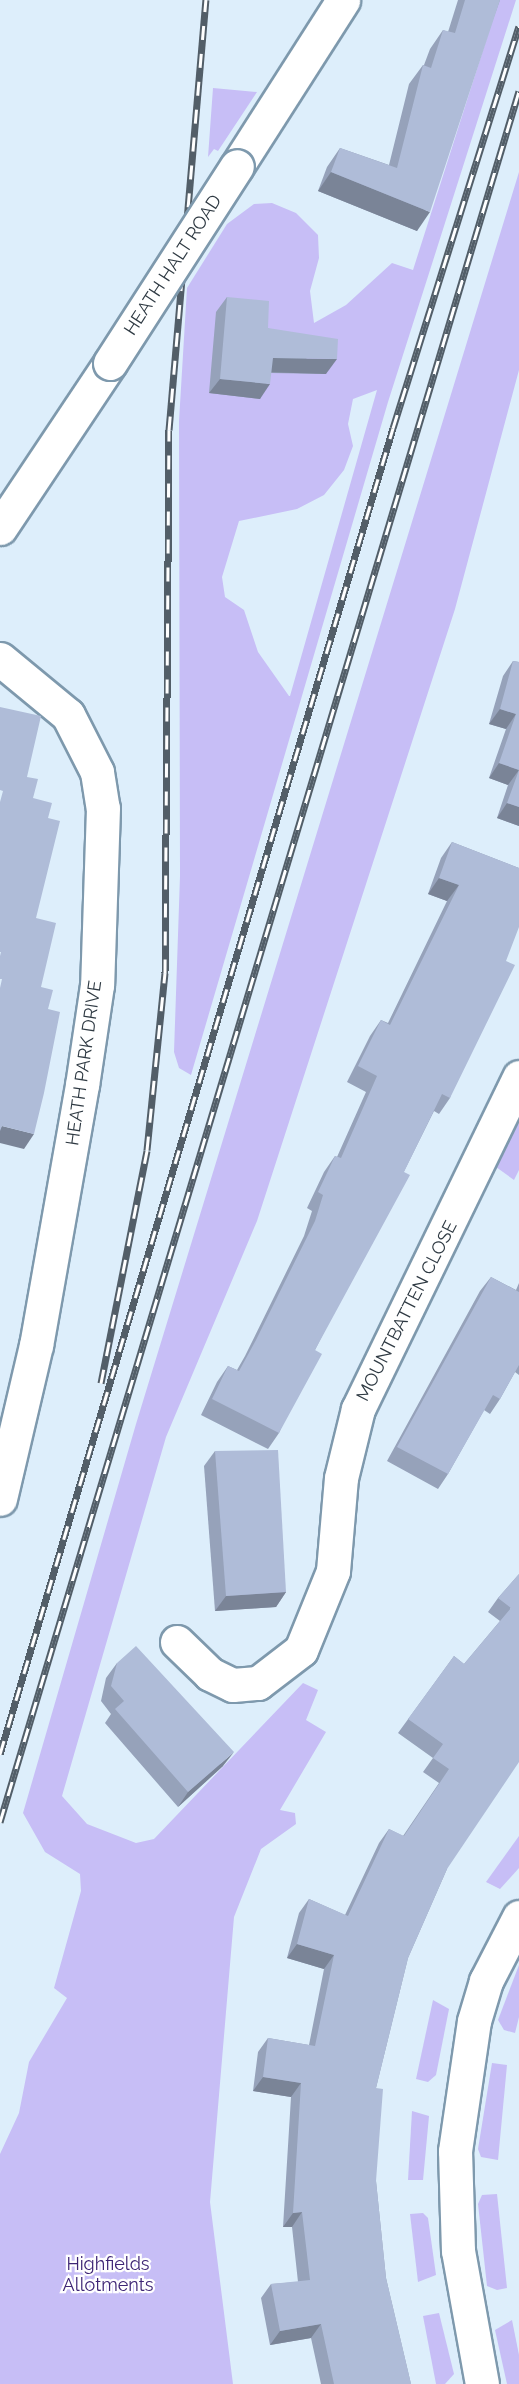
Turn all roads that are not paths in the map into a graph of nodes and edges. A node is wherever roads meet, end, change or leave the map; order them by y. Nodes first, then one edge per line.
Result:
1 (343, 0) edge
2 (0, 528) edge
3 (0, 659) edge
4 (519, 1077) edge
5 (0, 1499) edge
6 (177, 1642) dead end
7 (519, 1917) edge
8 (482, 2384) edge

1 - 2 street, HEATH HALT ROAD, bridge
3 - 5 street, HEATH PARK DRIVE
4 - 6 street, MOUNTBATTEN CLOSE
7 - 8 street

